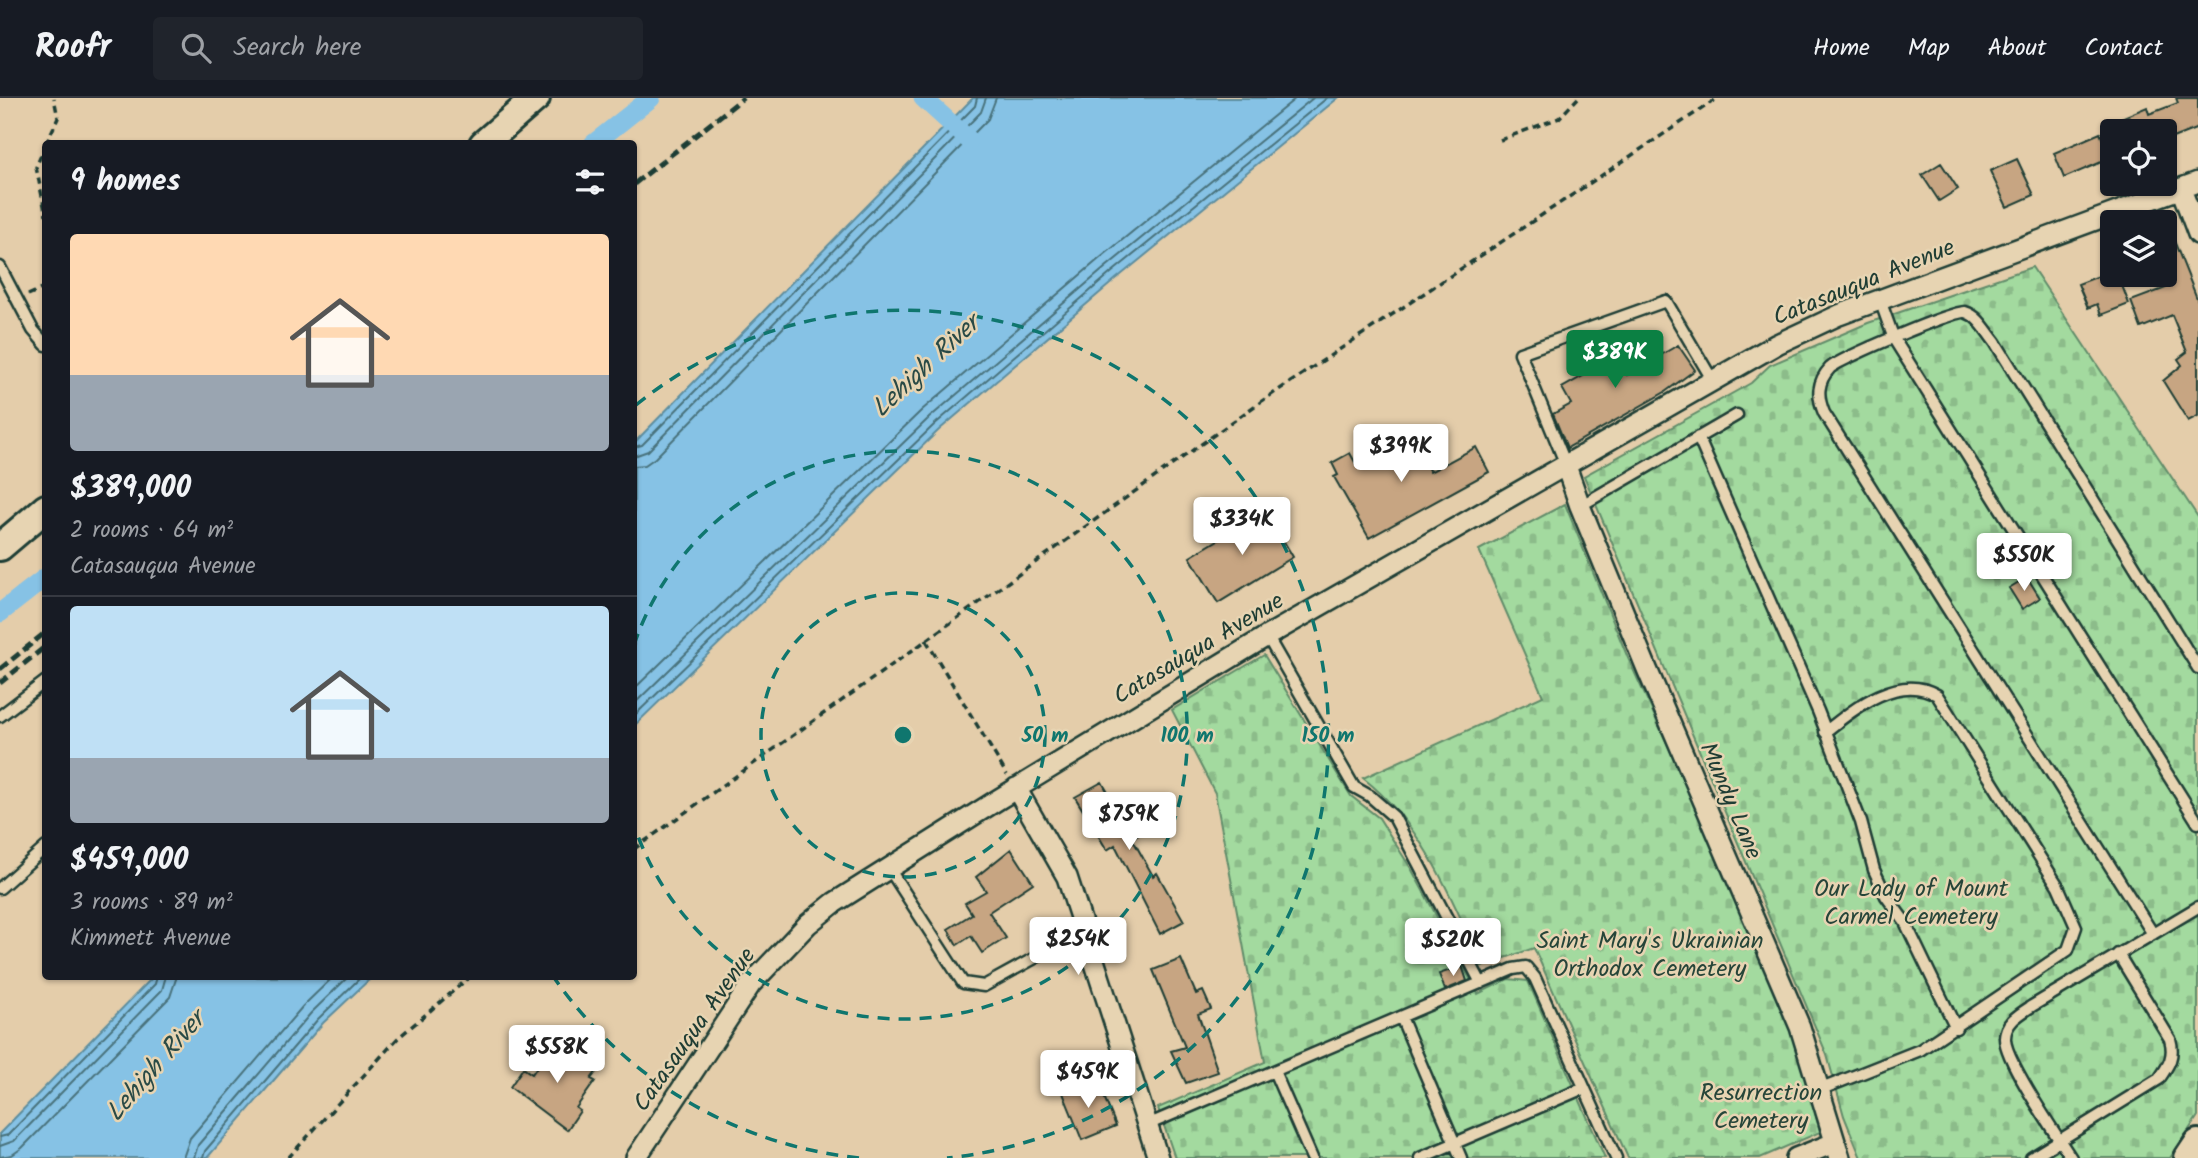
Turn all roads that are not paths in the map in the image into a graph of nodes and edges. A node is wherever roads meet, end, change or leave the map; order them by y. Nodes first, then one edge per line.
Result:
1 (536, 98) edge
2 (488, 140) edge
3 (2189, 186) edge
4 (2198, 234) edge
5 (0, 267) edge
6 (1880, 300) junction
7 (42, 339) edge
8 (1894, 339) junction
9 (1713, 381) junction
10 (1737, 415) dead end
11 (1698, 437) junction
12 (1566, 466) junction
13 (1580, 506) junction
14 (42, 511) edge
15 (0, 547) edge
16 (1267, 636) junction
17 (2198, 668) edge
18 (42, 683) edge
19 (0, 716) edge
20 (1825, 732) junction
21 (1016, 788) junction
22 (2198, 823) edge
23 (42, 851) edge
24 (888, 867) junction
25 (0, 888) edge
26 (2198, 907) edge
27 (1084, 931) junction
28 (2153, 934) junction
29 (2118, 954) junction
30 (1480, 983) junction
31 (1401, 1017) junction
32 (1955, 1028) junction
33 (1274, 1071) junction
34 (1584, 1088) junction
35 (1818, 1090) junction
36 (1147, 1125) junction
37 (2060, 1140) junction
38 (1455, 1143) junction
39 (2198, 1143) edge
40 (1837, 1150) edge
41 (636, 1158) edge
42 (1158, 1158) edge
43 (1312, 1158) edge
44 (1420, 1158) edge
45 (1461, 1158) edge
46 (1616, 1158) edge
47 (1796, 1158) edge
48 (2031, 1158) edge
49 (2071, 1158) edge
50 (2188, 1158) edge

1 - 2 street
3 - 4 street
3 - 6 street, Catasauqua Avenue
5 - 7 lane
6 - 8 lane
6 - 9 street, Catasauqua Avenue
8 - 17 lane
8 - 22 lane
8 - 28 lane
9 - 12 street, Catasauqua Avenue
9 - 12 lane
10 - 11 lane
11 - 13 lane
11 - 20 lane
12 - 13 street, Mundy Lane
12 - 16 street, Catasauqua Avenue
13 - 35 street, Mundy Lane
14 - 15 street
16 - 21 street, Catasauqua Avenue
16 - 30 lane
18 - 19 lane
20 - 32 lane
20 - 32 lane
21 - 24 street, Catasauqua Avenue
21 - 27 street
23 - 25 lane
24 - 27 lane
24 - 41 street, Catasauqua Avenue
26 - 28 lane
27 - 36 street
28 - 29 lane
29 - 37 lane
29 - 37 lane
30 - 31 lane
30 - 34 lane
31 - 33 lane
31 - 38 lane
32 - 35 lane
33 - 36 lane
33 - 43 lane
34 - 38 lane
34 - 46 lane
35 - 40 street, Mundy Lane
36 - 42 street
37 - 48 lane
37 - 49 lane
38 - 44 lane
38 - 45 lane
39 - 50 street
40 - 47 street

